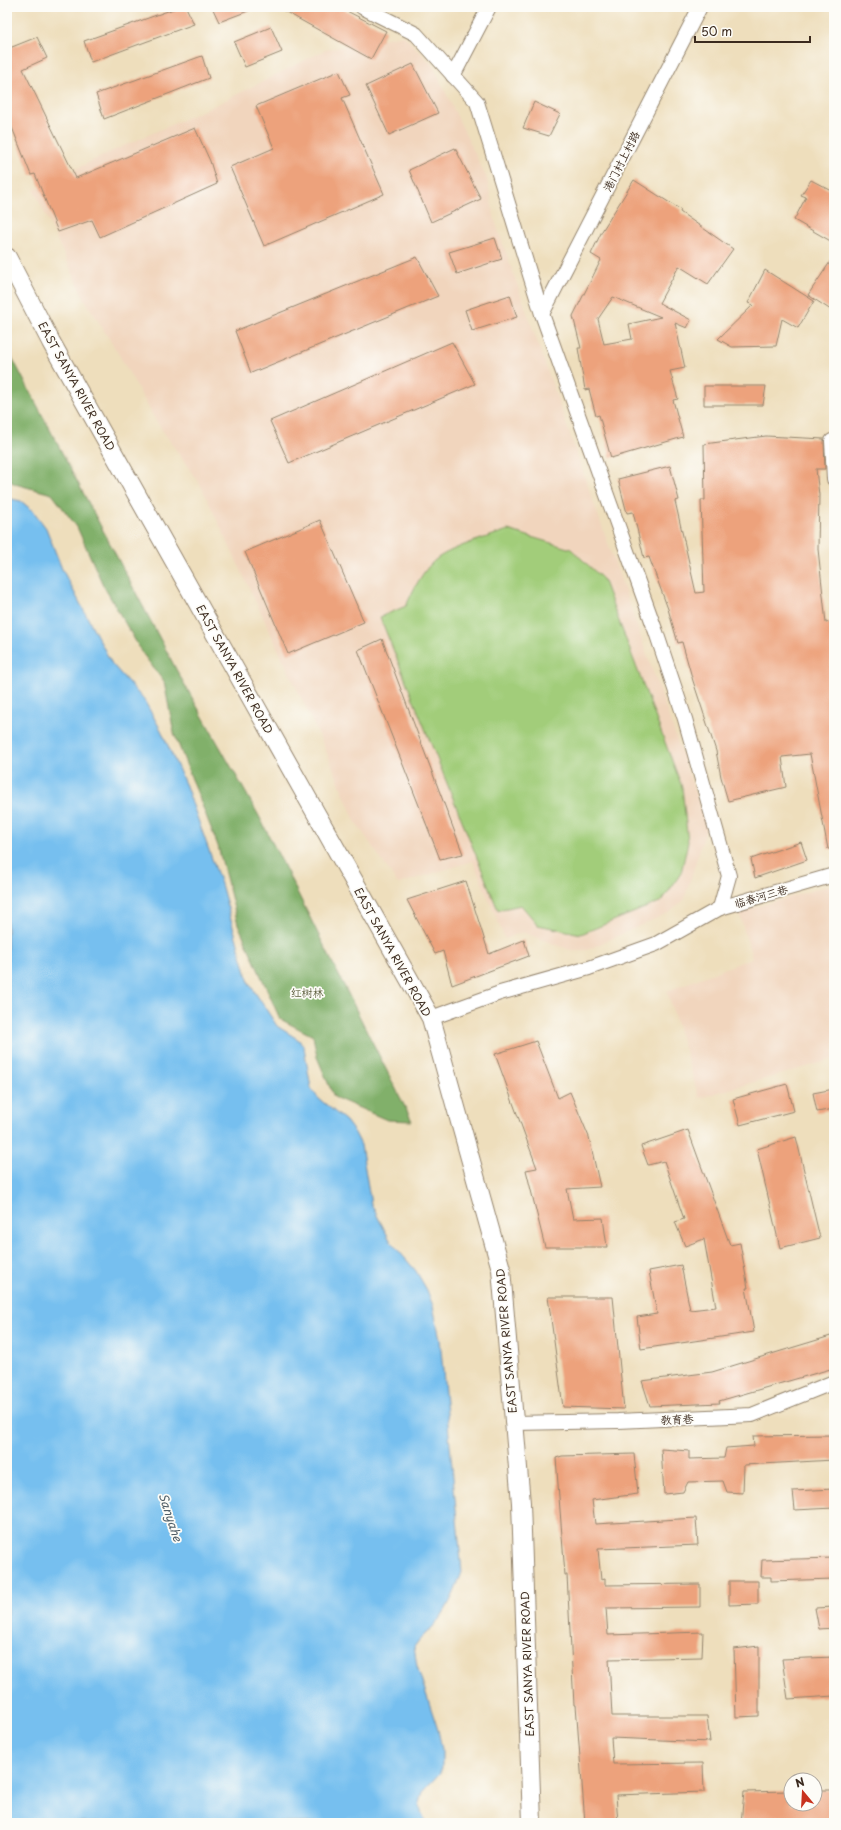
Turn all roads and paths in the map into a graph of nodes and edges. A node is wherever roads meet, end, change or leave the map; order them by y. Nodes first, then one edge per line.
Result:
1 (362, 7) edge
2 (489, 7) edge
3 (700, 7) edge
4 (453, 76) junction
5 (7, 257) edge
6 (542, 314) junction
7 (833, 437) edge
8 (834, 479) edge
9 (834, 874) edge
10 (720, 908) junction
11 (430, 1018) junction
12 (834, 1382) edge
13 (514, 1423) junction
14 (532, 1823) edge

1 - 4 street
2 - 4 street
3 - 6 street, 港门村上村路
4 - 6 street
5 - 11 street, EAST SANYA RIVER ROAD
6 - 10 street, 临春河三巷
7 - 8 street
9 - 10 street, 临春河三巷
10 - 11 street
11 - 13 street, EAST SANYA RIVER ROAD
12 - 13 street, 教育巷
13 - 14 street, EAST SANYA RIVER ROAD

